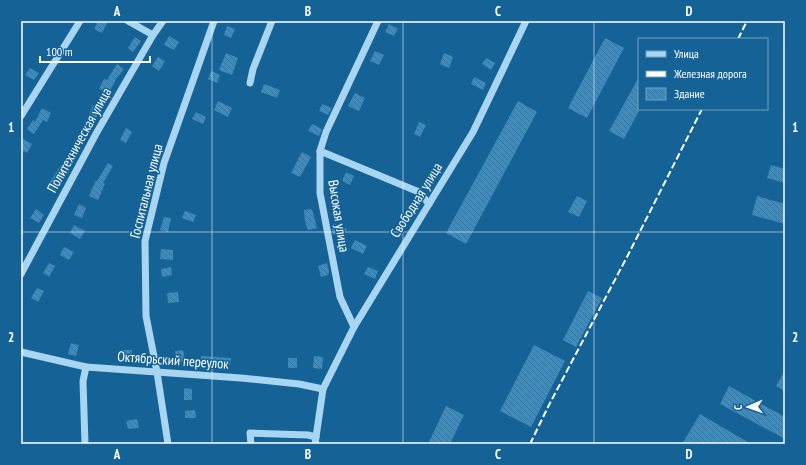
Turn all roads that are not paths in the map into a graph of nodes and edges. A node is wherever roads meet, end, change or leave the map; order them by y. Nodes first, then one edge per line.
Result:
1 (80, 21) edge
2 (128, 21) edge
3 (163, 21) edge
4 (214, 21) edge
5 (272, 21) edge
6 (378, 21) edge
7 (526, 21) edge
8 (153, 35) junction
9 (250, 83) dead end
10 (21, 116) edge
11 (320, 150) junction
12 (429, 204) junction
13 (21, 274) edge
14 (354, 327) junction
15 (21, 352) edge
16 (86, 367) junction
17 (157, 372) junction
18 (323, 389) junction
19 (316, 441) edge
20 (85, 444) edge
21 (168, 444) edge
22 (251, 444) edge

1 - 10 street
2 - 8 street
3 - 8 street, Политехническая улица
4 - 17 street, Госпитальная улица
5 - 9 street
6 - 11 street, Высокая улица
7 - 12 street, Свободная улица
8 - 13 street, Политехническая улица
11 - 12 street
11 - 14 street, Высокая улица
12 - 14 street, Свободная улица
14 - 18 street, Свободная улица
15 - 16 street, Октябрьский переулок
16 - 17 street, Октябрьский переулок
16 - 20 street
17 - 18 street, Октябрьский переулок
17 - 21 street, Госпитальная улица
18 - 19 street, Свободная улица
19 - 22 street

